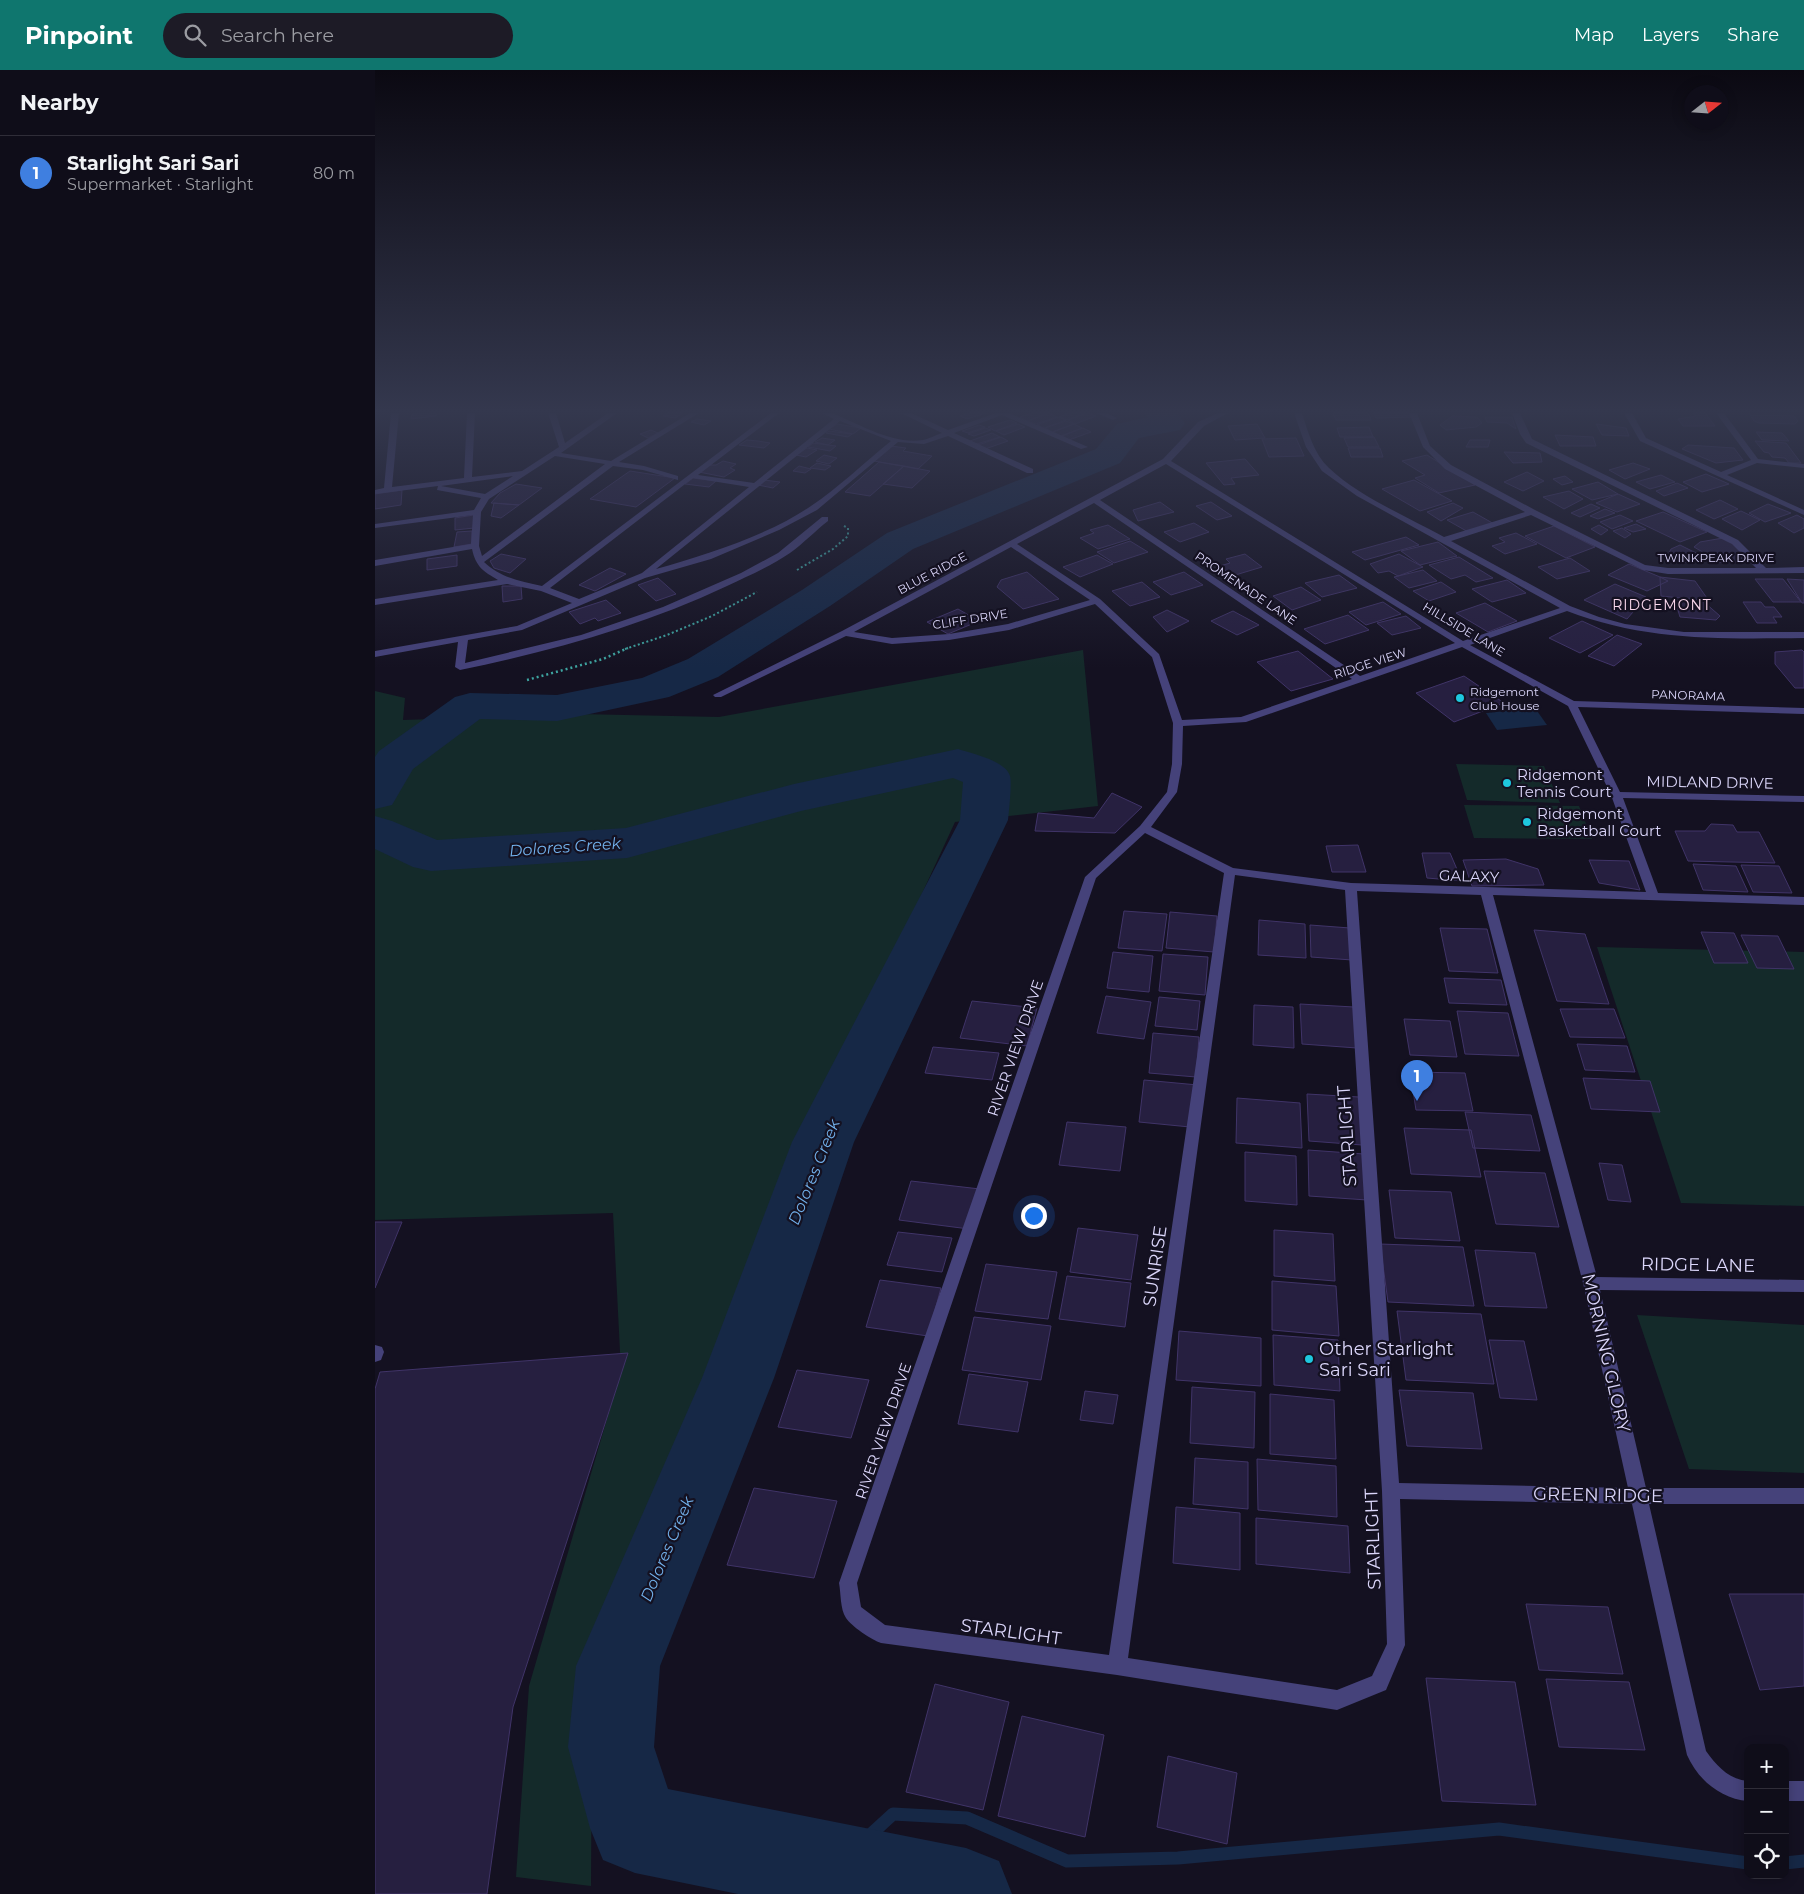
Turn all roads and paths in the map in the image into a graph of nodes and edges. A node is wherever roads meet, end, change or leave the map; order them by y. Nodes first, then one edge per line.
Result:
1 (485, 498) edge
2 (565, 498) edge
3 (663, 498) edge
4 (737, 498) edge
5 (826, 498) edge
6 (1226, 498) edge
7 (1368, 498) edge
8 (1506, 498) edge
9 (1646, 498) edge
10 (1771, 498) edge
11 (1094, 499) joint
12 (477, 512) junction
13 (1532, 512) junction
14 (1804, 513) edge
15 (825, 518) dead end
16 (375, 526) edge
17 (1444, 540) junction
18 (1013, 545) junction
19 (475, 546) junction
20 (479, 562) junction
21 (375, 563) edge
22 (1804, 570) edge
23 (1764, 571) junction
24 (642, 576) junction
25 (507, 581) junction
26 (544, 589) junction
27 (1097, 601) junction
28 (375, 602) edge
29 (581, 603) junction
30 (1567, 608) junction
31 (845, 633) junction
32 (1804, 635) edge
33 (463, 640) junction
34 (1464, 645) junction
35 (375, 654) edge
36 (1360, 680) junction
37 (717, 695) dead end
38 (1572, 704) junction
39 (1804, 711) edge
40 (1178, 723) junction
41 (1616, 795) junction
42 (1804, 799) edge
43 (1144, 828) junction
44 (1230, 871) junction
45 (1351, 887) junction
46 (1486, 891) junction
47 (1654, 898) junction
48 (1804, 901) edge
49 (1591, 1283) junction
50 (1804, 1286) edge
51 (1391, 1492) junction
52 (1638, 1496) junction
53 (1804, 1496) edge
54 (881, 1634) joint
55 (1117, 1666) junction
56 (1744, 1791) edge
57 (1789, 1791) edge
58 (1804, 1791) edge

1 - 12 street
2 - 20 street
3 - 26 street
4 - 24 street
5 - 24 street
6 - 34 street, HILLSIDE LANE
7 - 17 street
8 - 13 street, TWINKPEAK DRIVE
9 - 23 street
10 - 14 street
11 - 18 street, BLUE RIDGE
11 - 36 street, PROMENADE LANE
12 - 16 street
12 - 19 street
13 - 17 street
13 - 23 street, TWINKPEAK DRIVE
15 - 33 street
17 - 30 street
18 - 27 street, RIVER VIEW DRIVE
18 - 31 street, BLUE RIDGE
19 - 20 street
19 - 21 street
20 - 25 street
22 - 23 street, TWINKPEAK DRIVE
24 - 29 street
25 - 26 street
25 - 28 street
26 - 29 street
27 - 31 street, CLIFF DRIVE
27 - 40 street, RIVER VIEW DRIVE
29 - 33 street
30 - 32 street
30 - 34 street, RIDGE VIEW
31 - 37 street, BLUE RIDGE
33 - 35 street
34 - 36 street, RIDGE VIEW
34 - 38 street, HILLSIDE LANE
36 - 40 street, RIDGE VIEW
38 - 39 street, PANORAMA
38 - 41 street
40 - 43 street, RIVER VIEW DRIVE
41 - 42 street, MIDLAND DRIVE
41 - 47 street
43 - 44 street, GALAXY
43 - 54 street, RIVER VIEW DRIVE
44 - 45 street, GALAXY
44 - 55 street, SUNRISE
45 - 46 street, GALAXY
45 - 51 street, STARLIGHT
46 - 47 street, GALAXY
46 - 49 street, MORNING GLORY
47 - 48 street, GALAXY
49 - 50 street, RIDGE LANE
49 - 52 street, MORNING GLORY
51 - 52 street, GREEN RIDGE
51 - 55 street, STARLIGHT
52 - 53 street, GREEN RIDGE
52 - 56 street, MORNING GLORY
54 - 55 street, STARLIGHT
57 - 58 street

